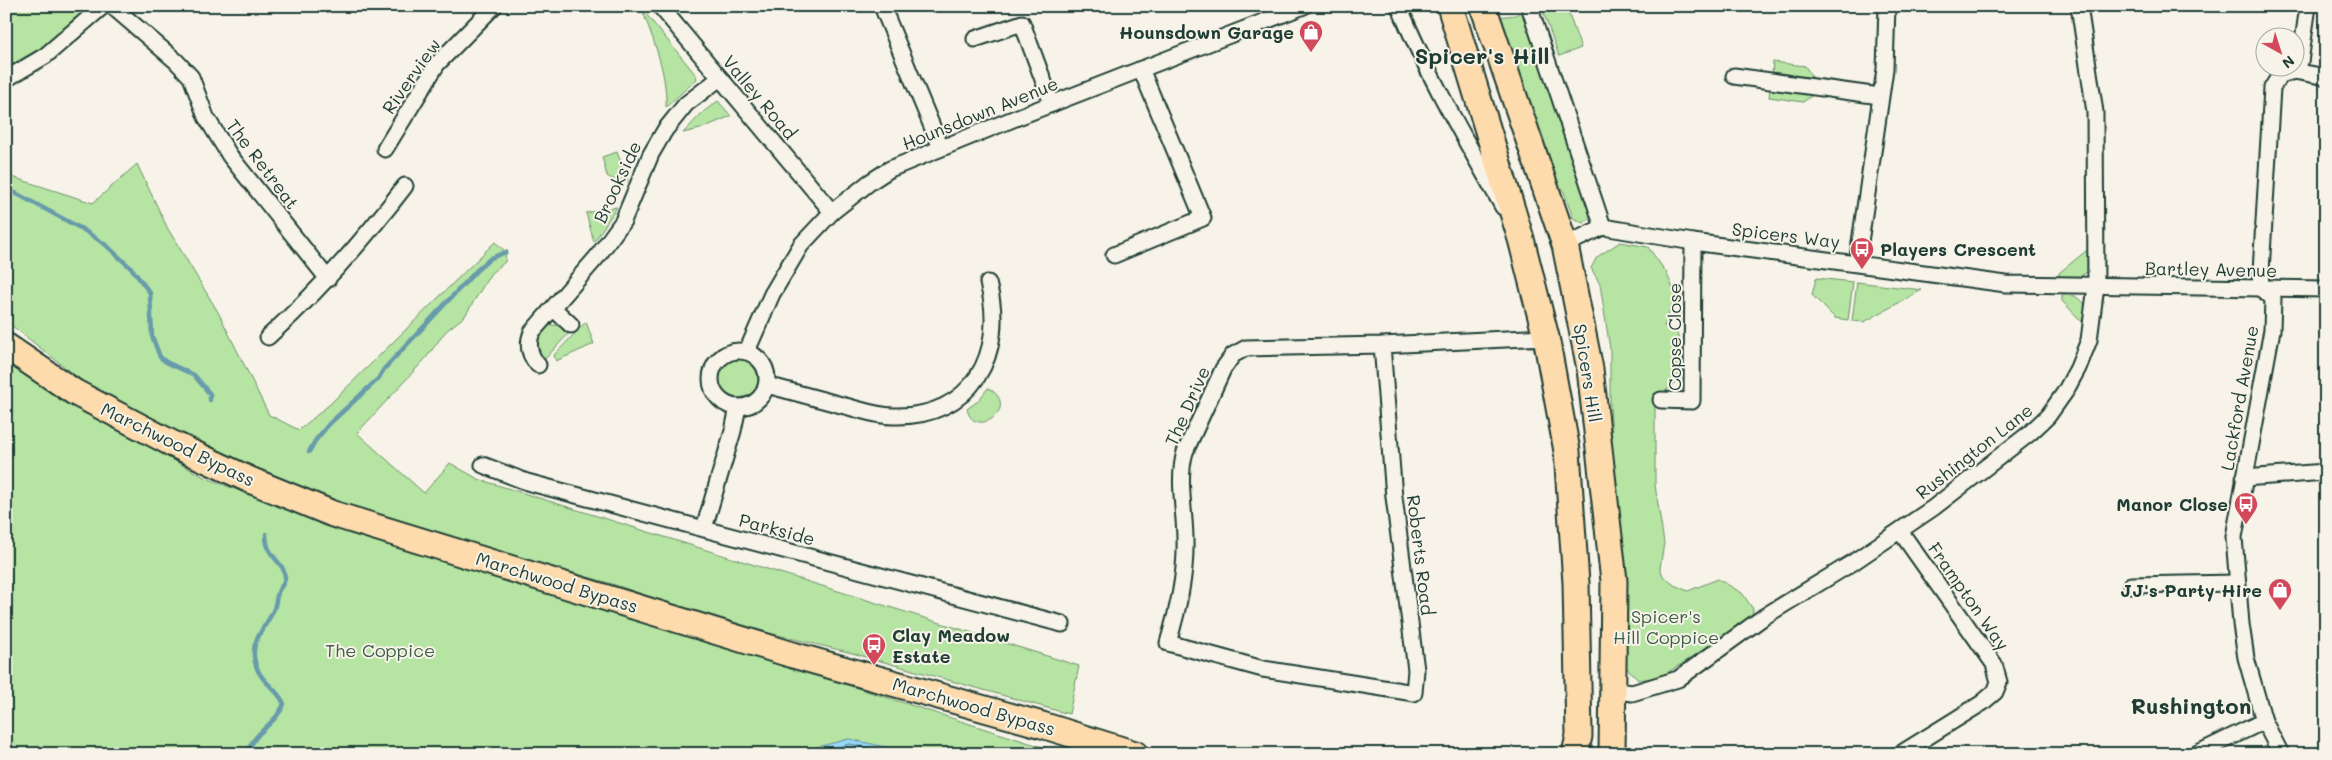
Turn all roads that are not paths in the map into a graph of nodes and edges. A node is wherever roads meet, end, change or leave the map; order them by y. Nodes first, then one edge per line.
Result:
1 (103, 6) edge
2 (112, 6) edge
3 (494, 6) edge
4 (660, 6) edge
5 (882, 6) edge
6 (1304, 6) edge
7 (1399, 6) edge
8 (1450, 6) edge
9 (1483, 6) edge
10 (1529, 6) edge
11 (1887, 6) edge
12 (2079, 6) edge
13 (2308, 6) edge
14 (2304, 34) edge
15 (975, 39) dead end
16 (1141, 69) junction
17 (2304, 74) edge
18 (1734, 76) dead end
19 (2326, 77) edge
20 (6, 78) edge
21 (720, 78) junction
22 (2278, 78) edge
23 (1880, 96) junction
24 (1052, 104) junction
25 (941, 148) junction
26 (384, 149) dead end
27 (405, 186) dead end
28 (832, 212) junction
29 (1603, 227) junction
30 (1521, 239) junction
31 (1693, 242) junction
32 (1565, 245) junction
33 (1114, 254) dead end
34 (1858, 263) junction
35 (328, 279) junction
36 (988, 283) dead end
37 (2096, 286) junction
38 (2260, 288) junction
39 (2326, 289) edge
40 (553, 308) junction
41 (572, 325) dead end
42 (268, 337) dead end
43 (1546, 337) junction
44 (1382, 345) junction
45 (6, 346) edge
46 (747, 351) junction
47 (538, 365) dead end
48 (767, 385) junction
49 (1661, 400) dead end
50 (738, 407) junction
51 (483, 465) dead end
52 (2326, 472) edge
53 (2244, 478) junction
54 (704, 528) junction
55 (1900, 531) junction
56 (2237, 583) junction
57 (2131, 585) dead end
58 (1062, 624) dead end
59 (1337, 682) joint
60 (1612, 690) junction
61 (2264, 721) junction
62 (1135, 754) edge
63 (1575, 754) edge
64 (1612, 754) edge
65 (1900, 754) edge
66 (2196, 754) edge
67 (2282, 754) edge

1 - 20 street
2 - 35 street, The Retreat
3 - 26 street, Riverview
4 - 21 street, Valley Road
5 - 25 street
6 - 16 street, Hounsdown Avenue
7 - 30 street, Spicers Hill
8 - 30 main road, Spicers Hill
9 - 32 main road, Spicers Hill
10 - 29 street
11 - 23 street
12 - 37 street, Rushington Lane
13 - 14 street
15 - 24 street
16 - 24 street, Hounsdown Avenue
16 - 33 street
17 - 19 street
18 - 23 street
21 - 28 street, Valley Road
21 - 40 street, Brookside
22 - 38 street
23 - 34 street
24 - 25 street, Hounsdown Avenue
25 - 28 street, Hounsdown Avenue
27 - 35 street
28 - 46 street, Hounsdown Avenue
29 - 31 street, Spicers Way
29 - 32 street
30 - 43 main road, Spicers Hill
31 - 34 street, Spicers Way
31 - 49 street, Copse Close
32 - 60 main road, Spicers Hill
34 - 37 street, Spicers Way
35 - 42 street
36 - 48 street
37 - 38 street, Bartley Avenue
37 - 55 street, Rushington Lane
38 - 39 street, Bartley Avenue
38 - 53 street, Lackford Avenue
40 - 41 street
40 - 47 street, Brookside
43 - 44 street, The Drive
43 - 63 main road, Spicers Hill
44 - 59 street, Roberts Road
44 - 59 street, The Drive
45 - 62 main road, Marchwood Bypass
46 - 48 street
46 - 50 street
48 - 50 street
50 - 54 street
51 - 54 street, Parkside
52 - 53 street
53 - 56 street, Lackford Avenue
54 - 58 street, Parkside
55 - 60 street, Rushington Lane
55 - 65 street, Frampton Way
56 - 57 street
56 - 61 street, Lackford Avenue
60 - 64 main road, Spicers Hill
61 - 66 street
61 - 67 street, Lackford Avenue

